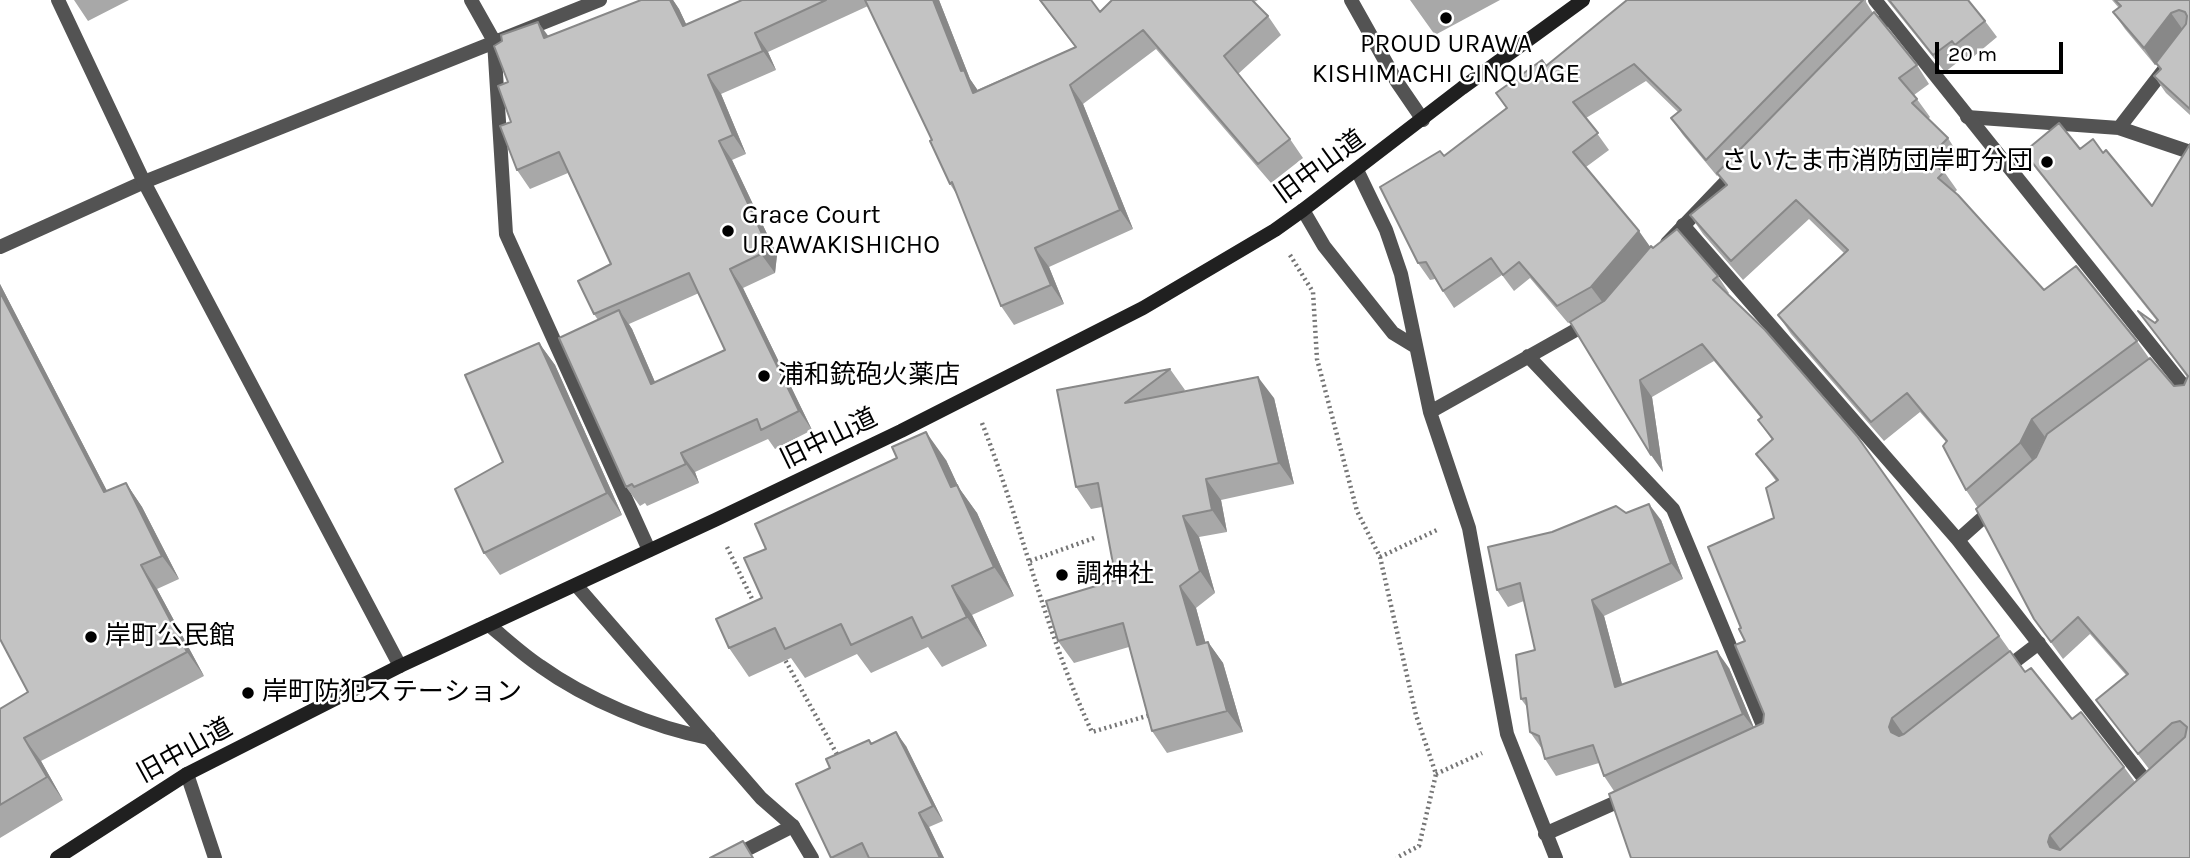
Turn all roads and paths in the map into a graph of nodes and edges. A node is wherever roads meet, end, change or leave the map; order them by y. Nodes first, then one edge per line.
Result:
1 (58, 0) edge
2 (471, 0) edge
3 (600, 0) edge
4 (1352, 0) edge
5 (1583, 0) edge
6 (1875, 0) edge
7 (1888, 16) junction
8 (2190, 36) edge
9 (494, 41) junction
10 (1859, 46) edge
11 (1967, 117) junction
12 (1423, 120) junction
13 (2119, 128) junction
14 (2190, 152) edge
15 (1742, 165) edge
16 (1357, 170) junction
17 (144, 182) junction
18 (1304, 211) junction
19 (1683, 225) junction
20 (1275, 230) junction
21 (0, 247) edge
22 (1658, 253) edge
23 (1597, 317) edge
24 (1416, 347) junction
25 (1528, 356) junction
26 (2190, 394) edge
27 (971, 396) junction
28 (1430, 412) junction
29 (2010, 494) edge
30 (715, 520) junction
31 (1440, 529) dead end
32 (1097, 537) dead end
33 (1958, 540) junction
34 (649, 550) junction
35 (1380, 557) junction
36 (1030, 561) junction
37 (576, 585) junction
38 (761, 615) edge
39 (489, 625) junction
40 (2039, 643) junction
41 (781, 651) edge
42 (400, 666) junction
43 (1985, 684) edge
44 (1150, 715) edge
45 (709, 738) junction
46 (1754, 741) edge
47 (1482, 753) dead end
48 (840, 759) edge
49 (187, 774) junction
50 (1436, 774) junction
51 (2149, 785) edge
52 (1643, 790) edge
53 (793, 826) junction
54 (1545, 834) junction
55 (57, 858) edge
56 (215, 858) edge
57 (730, 858) edge
58 (812, 858) edge
59 (1396, 858) edge
60 (1556, 858) edge

1 - 17 street
2 - 9 street
3 - 9 street
4 - 12 street
5 - 12 main road, 旧中山道
6 - 7 street
7 - 10 street
7 - 11 street
8 - 13 street
9 - 17 street
9 - 34 street
11 - 13 street
11 - 26 street
12 - 16 main road, 旧中山道
13 - 14 street
15 - 19 street
16 - 18 main road, 旧中山道
16 - 24 street
17 - 21 street
17 - 42 street
18 - 20 main road, 旧中山道
18 - 24 street
19 - 22 street
19 - 33 street
20 - 27 main road, 旧中山道
20 - 35 path
23 - 25 street
24 - 28 street
25 - 28 street
25 - 46 street
27 - 30 main road, 旧中山道
27 - 36 path
28 - 54 street
29 - 33 street
30 - 34 main road, 旧中山道
30 - 38 path
31 - 35 path
32 - 36 path
33 - 40 street
34 - 37 main road, 旧中山道
35 - 50 path
36 - 44 path
37 - 39 main road, 旧中山道
37 - 45 street
39 - 42 main road, 旧中山道
39 - 45 street
40 - 43 street
40 - 51 street
41 - 48 path
42 - 49 main road, 旧中山道
45 - 53 street
47 - 50 path
49 - 55 main road, 旧中山道
49 - 56 street
50 - 59 path
52 - 54 street
53 - 57 street
53 - 58 street
54 - 60 street

